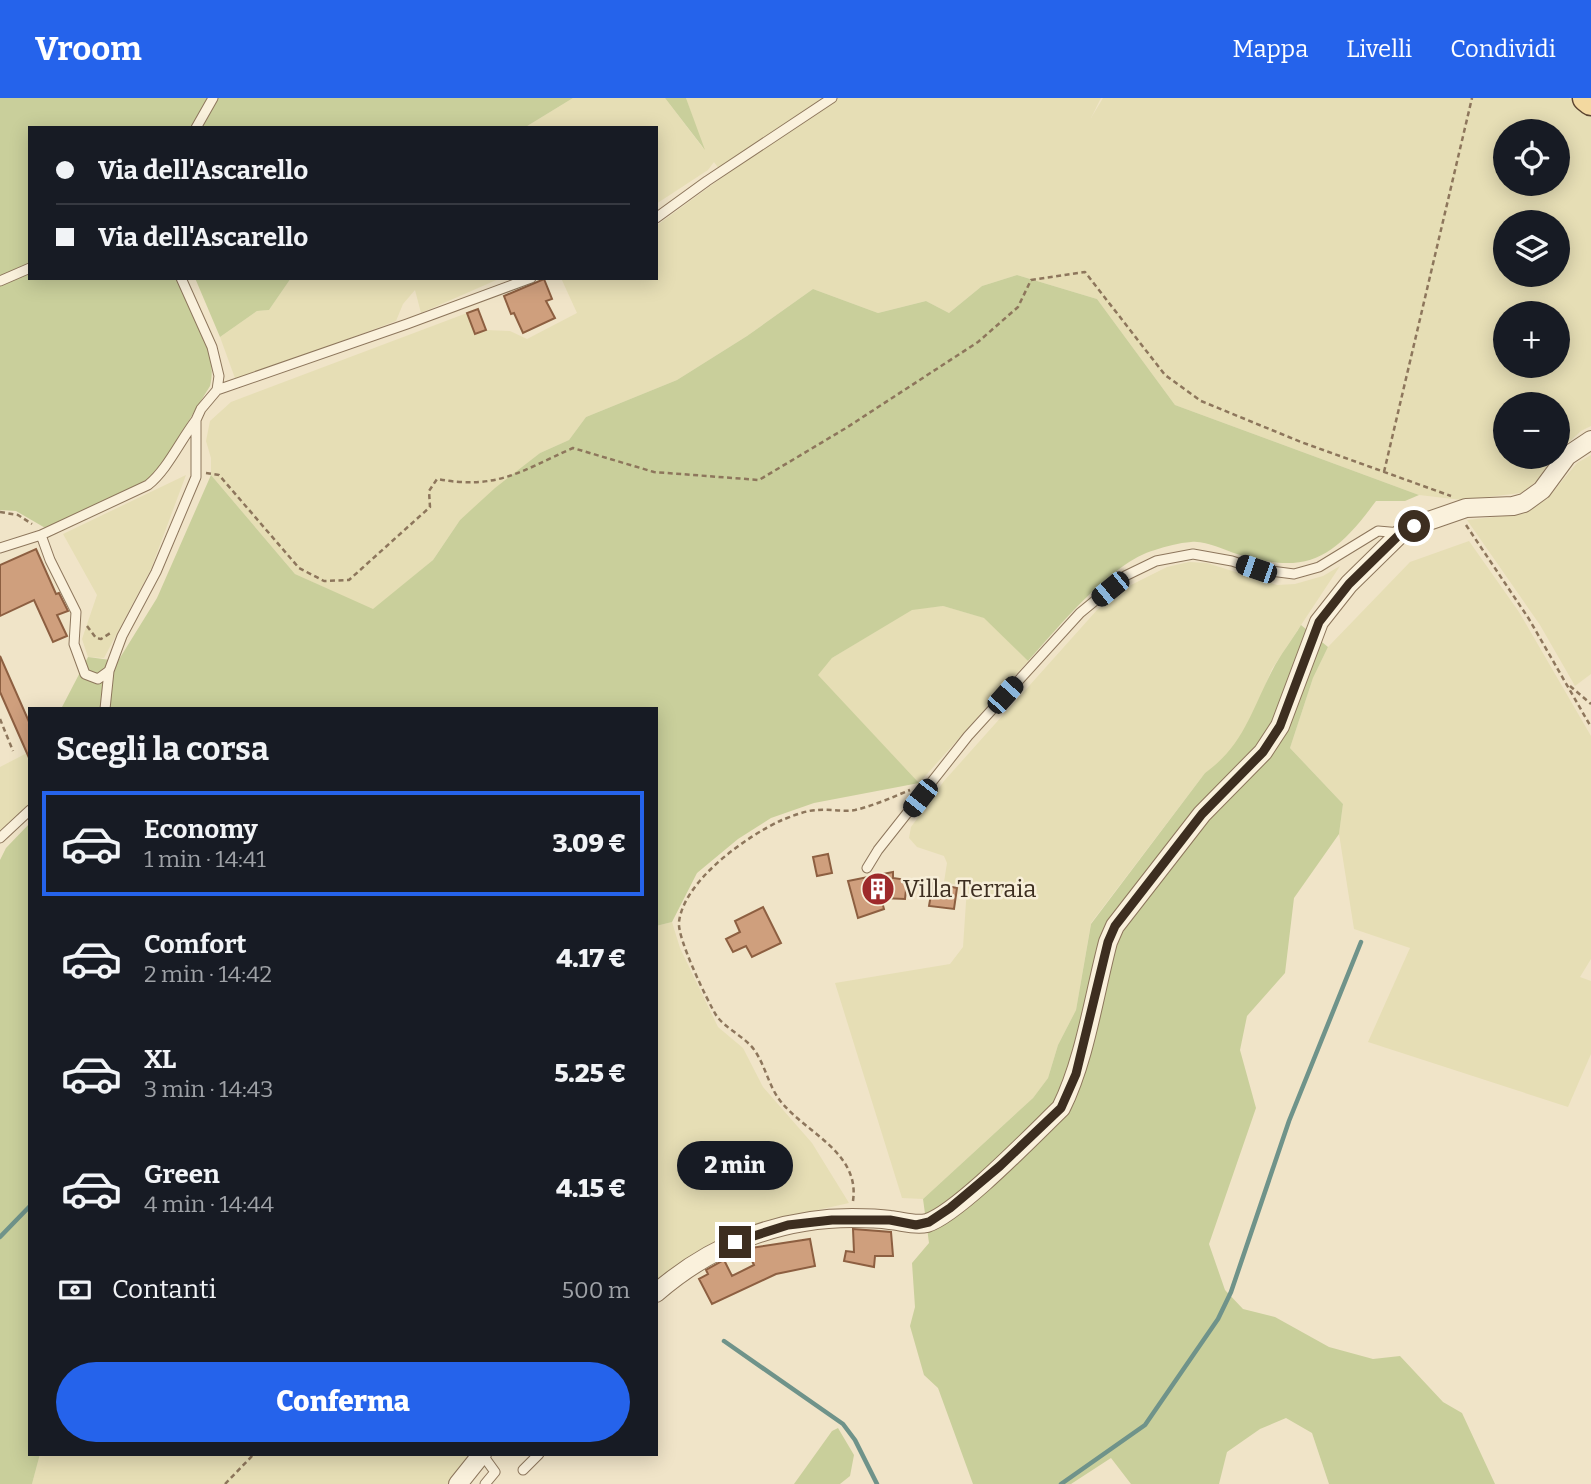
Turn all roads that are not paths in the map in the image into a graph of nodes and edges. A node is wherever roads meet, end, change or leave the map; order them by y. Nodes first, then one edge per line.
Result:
1 (213, 98) edge
2 (832, 98) edge
3 (1586, 98) edge
4 (1591, 102) edge
5 (197, 126) edge
6 (658, 217) edge
7 (28, 269) edge
8 (182, 280) edge
9 (526, 280) edge
10 (0, 281) edge
11 (217, 390) junction
12 (195, 420) junction
13 (1591, 440) edge
14 (44, 533) junction
15 (1401, 533) junction
16 (0, 548) edge
17 (108, 671) junction
18 (106, 707) edge
19 (28, 812) edge
20 (0, 838) edge
21 (867, 869) dead end
22 (658, 1291) edge
23 (480, 1456) edge
24 (483, 1456) edge
25 (537, 1456) edge
26 (523, 1470) dead end
27 (458, 1484) edge
28 (485, 1484) edge

1 - 5 lane
2 - 6 lane
3 - 4 main road
7 - 10 lane
8 - 11 lane
9 - 11 lane
11 - 12 lane
12 - 14 lane
12 - 17 lane
13 - 15 street
14 - 16 lane
14 - 17 lane
15 - 21 lane
15 - 22 street
17 - 18 lane
19 - 20 lane
23 - 27 street
24 - 28 lane
25 - 26 lane

